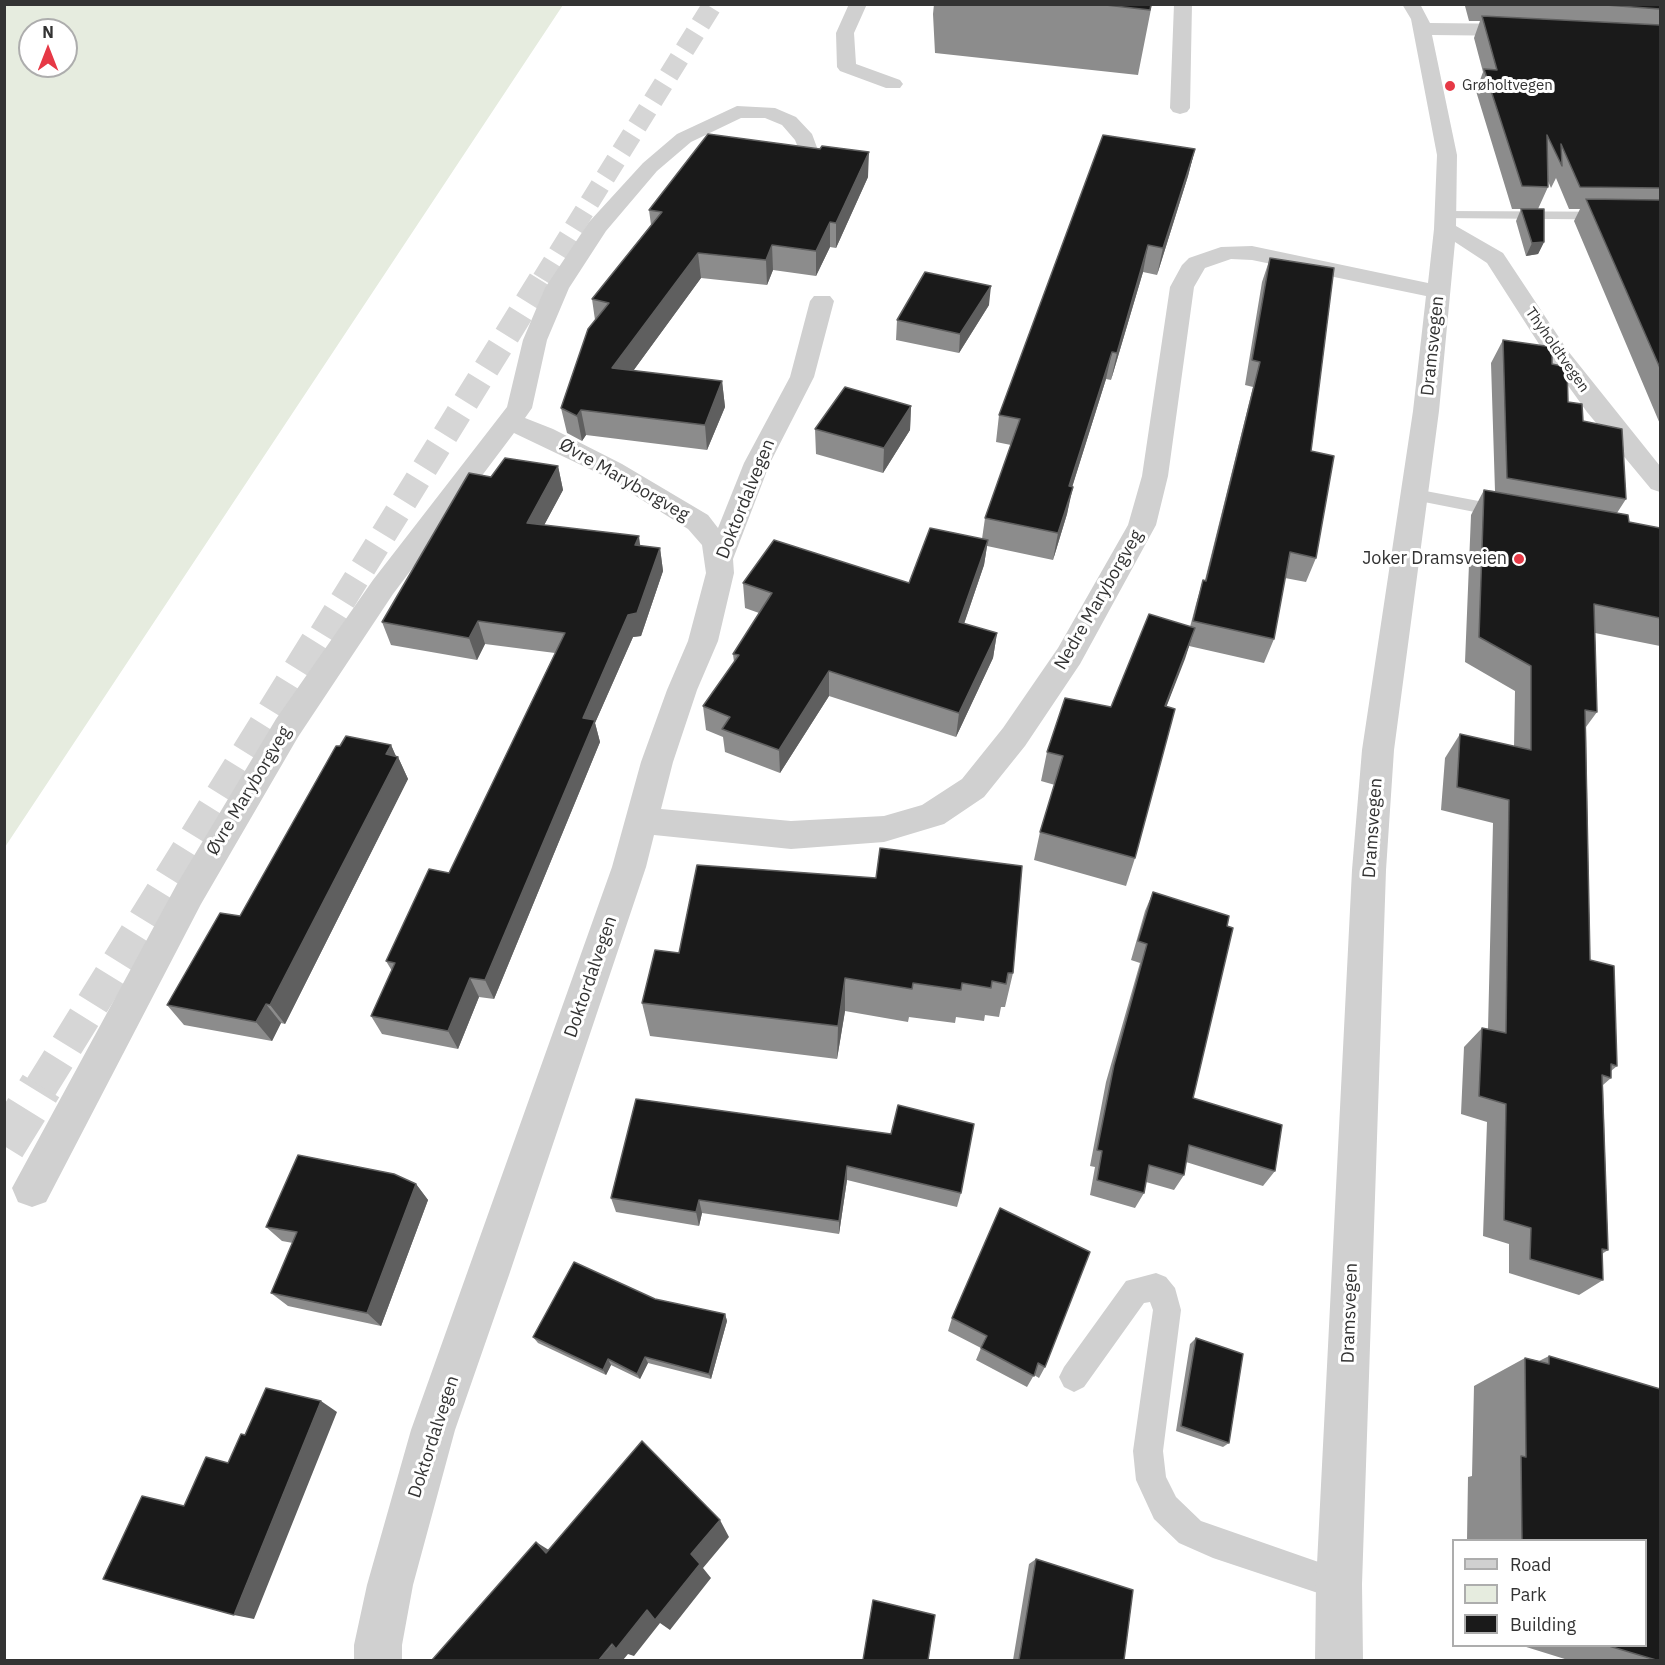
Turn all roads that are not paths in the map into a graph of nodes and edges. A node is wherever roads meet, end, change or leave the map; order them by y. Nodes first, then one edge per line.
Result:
1 (858, 4) edge
2 (1183, 4) edge
3 (1417, 17) edge
4 (1545, 32) edge
5 (893, 84) dead end
6 (1180, 108) dead end
7 (812, 161) edge
8 (1660, 216) edge
9 (1445, 222) junction
10 (1439, 292) junction
11 (822, 301) dead end
12 (510, 422) junction
13 (1660, 483) edge
14 (1414, 495) junction
15 (1520, 515) edge
16 (719, 559) junction
17 (641, 820) junction
18 (32, 1188) dead end
19 (1074, 1377) dead end
20 (1339, 1584) junction
21 (378, 1660) edge
22 (1339, 1660) edge

1 - 5 street
2 - 6 street
3 - 4 street
3 - 9 street, Dramsvegen
7 - 12 street, Øvre Maryborgveg
8 - 9 lane
9 - 10 street, Dramsvegen
9 - 13 street, Thyholdtvegen
10 - 14 street, Dramsvegen
10 - 17 street, Nedre Maryborgveg
11 - 16 street, Doktordalvegen
12 - 16 street, Øvre Maryborgveg
12 - 18 street, Øvre Maryborgveg
14 - 15 lane
14 - 20 street, Dramsvegen
16 - 17 street, Doktordalvegen
17 - 21 street, Doktordalvegen
19 - 20 lane
20 - 22 street, Dramsvegen

